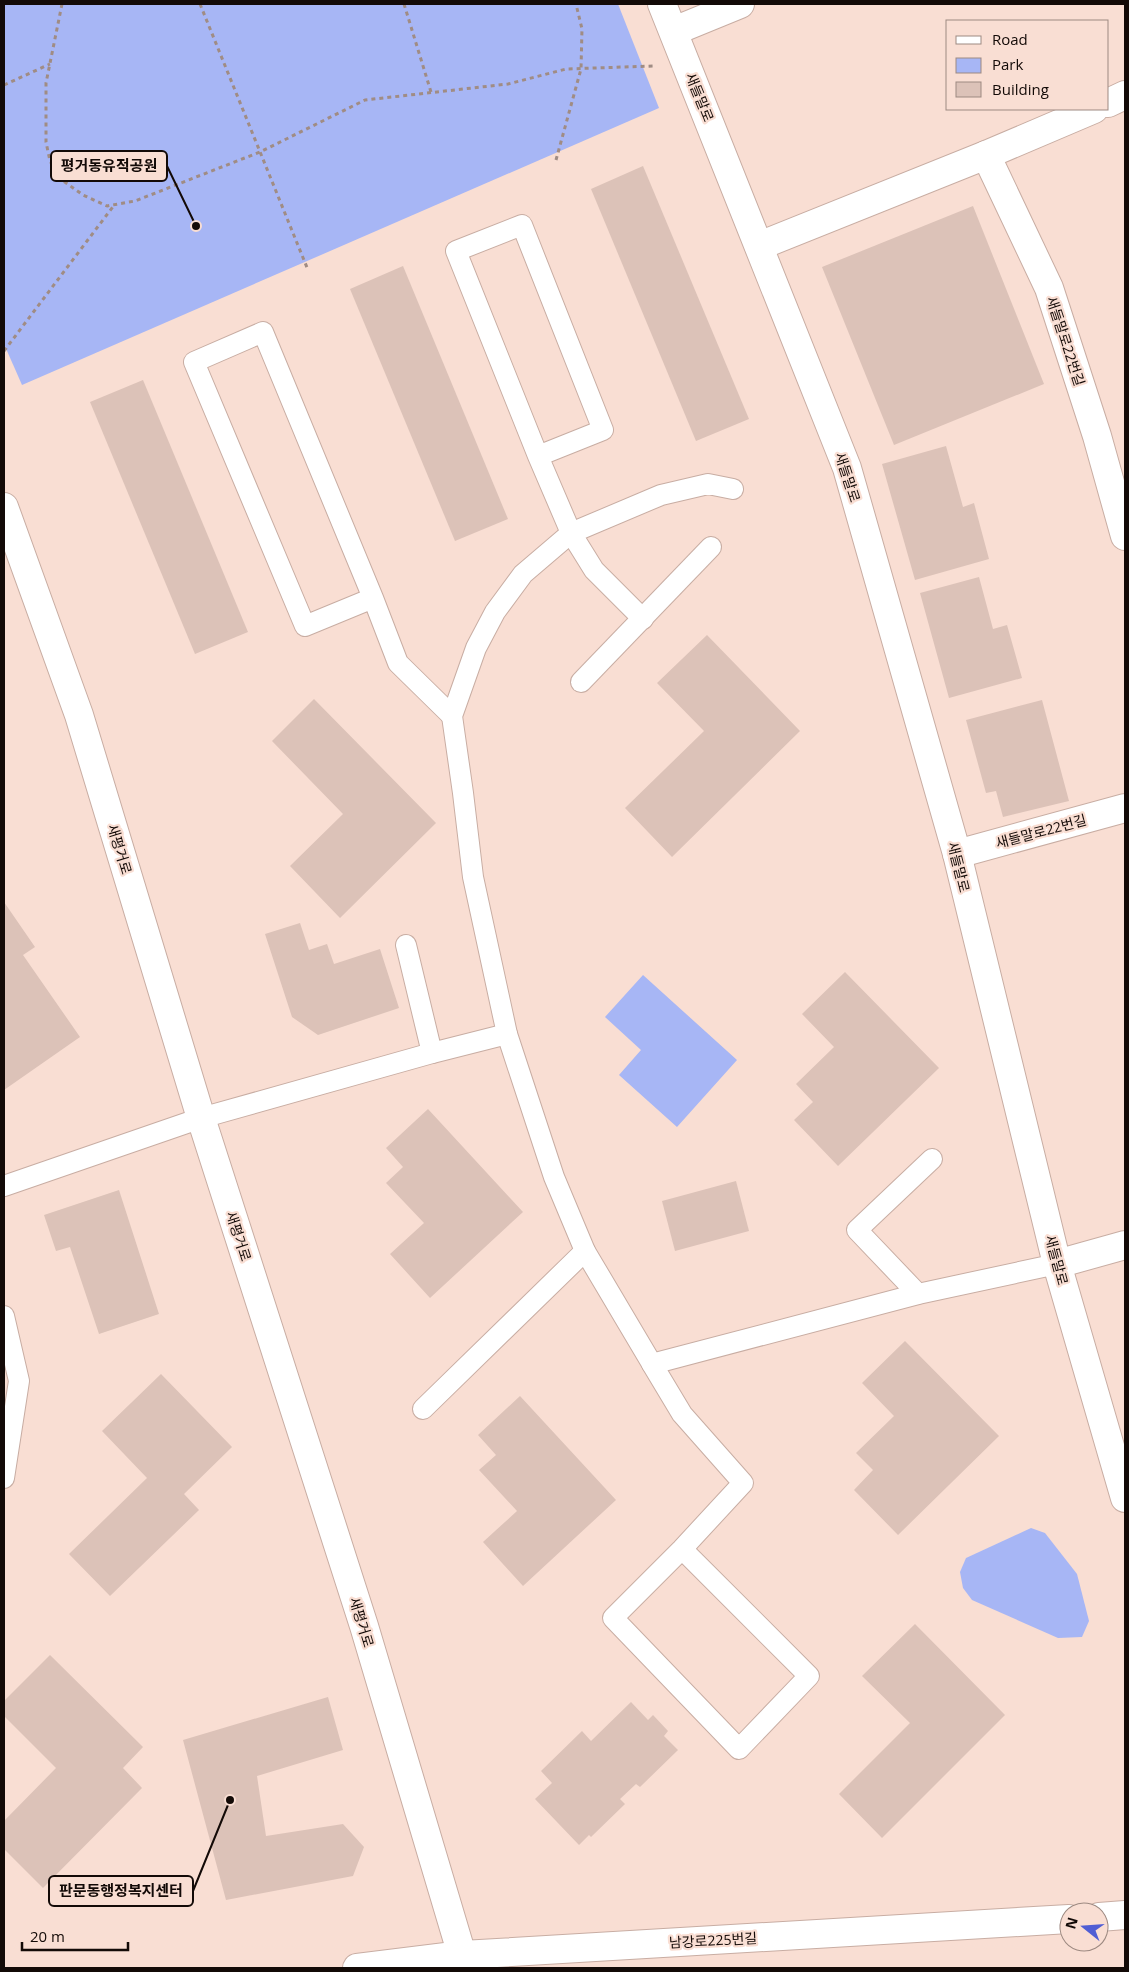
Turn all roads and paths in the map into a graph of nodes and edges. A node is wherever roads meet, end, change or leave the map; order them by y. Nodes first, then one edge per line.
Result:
1 (62, 4) edge
2 (200, 4) edge
3 (404, 4) edge
4 (576, 4) edge
5 (662, 4) edge
6 (740, 4) edge
7 (674, 31) junction
8 (50, 64) junction
9 (658, 65) dead end
10 (581, 69) junction
11 (4, 85) edge
12 (431, 92) junction
13 (1125, 96) edge
14 (1109, 103) edge
15 (1092, 110) edge
16 (260, 152) junction
17 (986, 155) junction
18 (556, 160) dead end
19 (116, 204) junction
20 (759, 246) junction
21 (308, 270) dead end
22 (4, 351) edge
23 (538, 456) junction
24 (733, 489) dead end
25 (4, 507) edge
26 (570, 533) junction
27 (1125, 536) edge
28 (711, 547) dead end
29 (373, 598) junction
30 (643, 619) junction
31 (581, 682) dead end
32 (452, 716) junction
33 (1125, 808) edge
34 (957, 854) junction
35 (406, 945) dead end
36 (507, 1034) junction
37 (432, 1053) junction
38 (202, 1118) junction
39 (932, 1159) dead end
40 (4, 1186) edge
41 (1125, 1245) edge
42 (585, 1251) junction
43 (1057, 1264) junction
44 (918, 1294) junction
45 (4, 1316) edge
46 (652, 1364) junction
47 (423, 1409) dead end
48 (4, 1478) edge
49 (1125, 1498) edge
50 (682, 1549) junction
51 (1125, 1915) edge
52 (1109, 1916) edge
53 (1059, 1919) edge
54 (462, 1961) edge
55 (357, 1968) edge

1 - 8 path
2 - 16 path
3 - 12 path
4 - 10 path
5 - 7 street, 새들말로
6 - 7 street
7 - 20 street, 새들말로
8 - 11 path
8 - 19 path
9 - 10 path
10 - 12 path
10 - 18 path
12 - 16 path
13 - 14 street
15 - 17 street
16 - 19 path
16 - 21 path
17 - 20 street
17 - 27 street, 새들말로22번길
19 - 22 path
20 - 34 street, 새들말로
23 - 23 lane
23 - 26 lane
24 - 26 lane
25 - 38 street, 새평거로
26 - 30 lane
26 - 32 lane
28 - 30 lane
29 - 29 lane
29 - 32 lane
30 - 31 lane
32 - 36 lane
33 - 34 street, 새들말로22번길
34 - 43 street, 새들말로
35 - 37 lane
36 - 37 lane
36 - 42 lane
37 - 38 lane
38 - 40 lane
38 - 54 street, 새평거로
39 - 44 lane
41 - 43 street
42 - 46 lane
42 - 47 lane
43 - 44 lane
43 - 49 street, 새들말로
44 - 46 lane
45 - 48 lane
46 - 50 lane
50 - 50 lane
51 - 52 street
53 - 54 street, 남강로225번길
54 - 55 street, 남강로225번길

